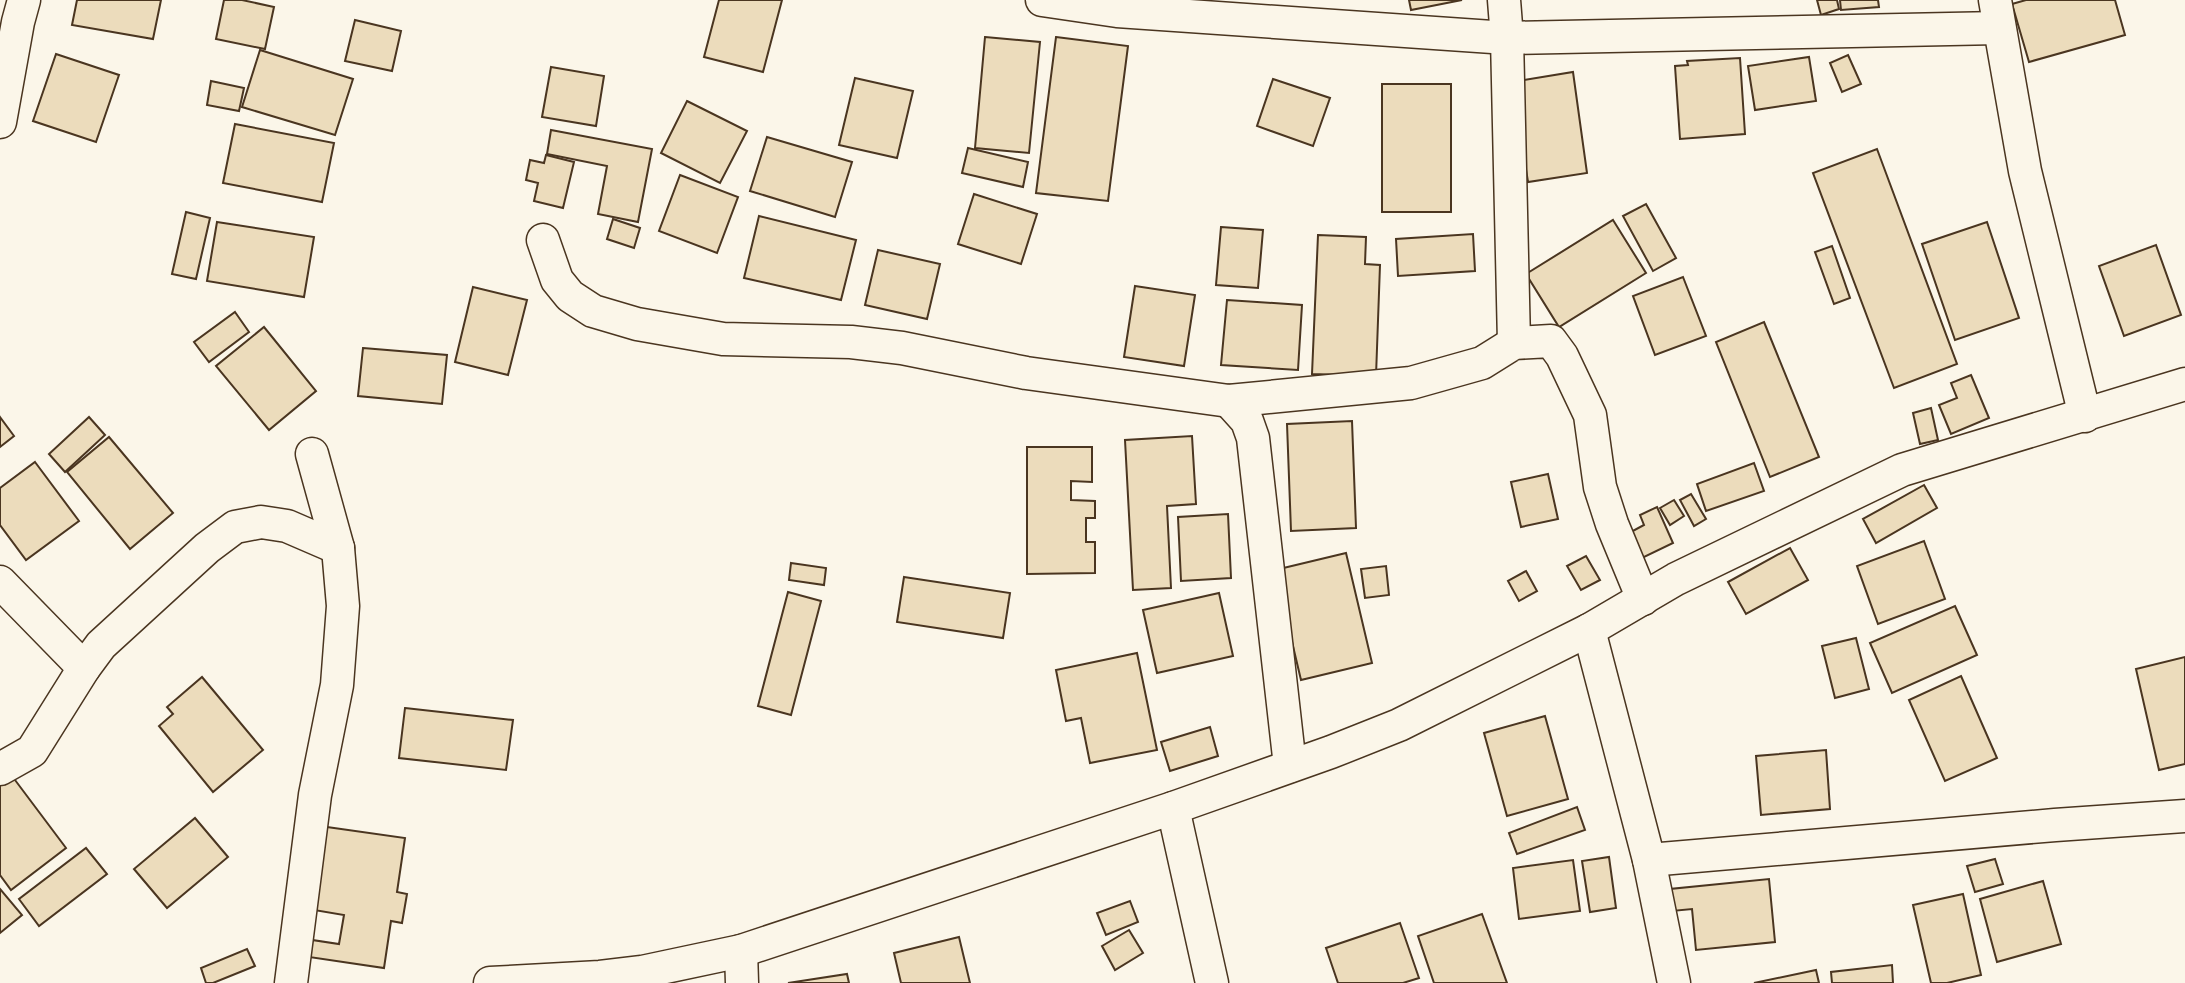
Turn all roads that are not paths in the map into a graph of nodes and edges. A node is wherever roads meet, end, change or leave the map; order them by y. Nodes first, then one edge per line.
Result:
1 (24, 0) edge
2 (1042, 0) edge
3 (1504, 0) edge
4 (1997, 14) edge
5 (1507, 38) junction
6 (0, 122) edge
7 (543, 240) dead end
8 (1514, 343) junction
9 (2185, 384) edge
10 (1228, 401) junction
11 (2085, 416) junction
12 (312, 454) dead end
13 (338, 548) junction
14 (0, 582) edge
15 (1643, 599) junction
16 (1589, 631) junction
17 (84, 668) junction
18 (1290, 766) junction
19 (0, 769) edge
20 (1173, 808) junction
21 (2185, 816) edge
22 (1649, 860) junction
23 (741, 951) junction
24 (291, 983) edge
25 (490, 983) edge
26 (741, 983) edge
27 (1212, 983) edge
28 (1674, 983) edge

1 - 6 street
2 - 5 street
3 - 5 street
4 - 5 street
4 - 11 street
5 - 8 street
7 - 10 street
8 - 10 street
8 - 15 street
9 - 11 street
10 - 18 street
11 - 15 street
12 - 13 street
13 - 17 street
13 - 24 street
14 - 17 street
15 - 16 street
16 - 18 street
16 - 22 street
17 - 19 street
18 - 20 street
20 - 23 street
20 - 27 street
21 - 22 street
22 - 28 street
23 - 25 street
23 - 26 street

